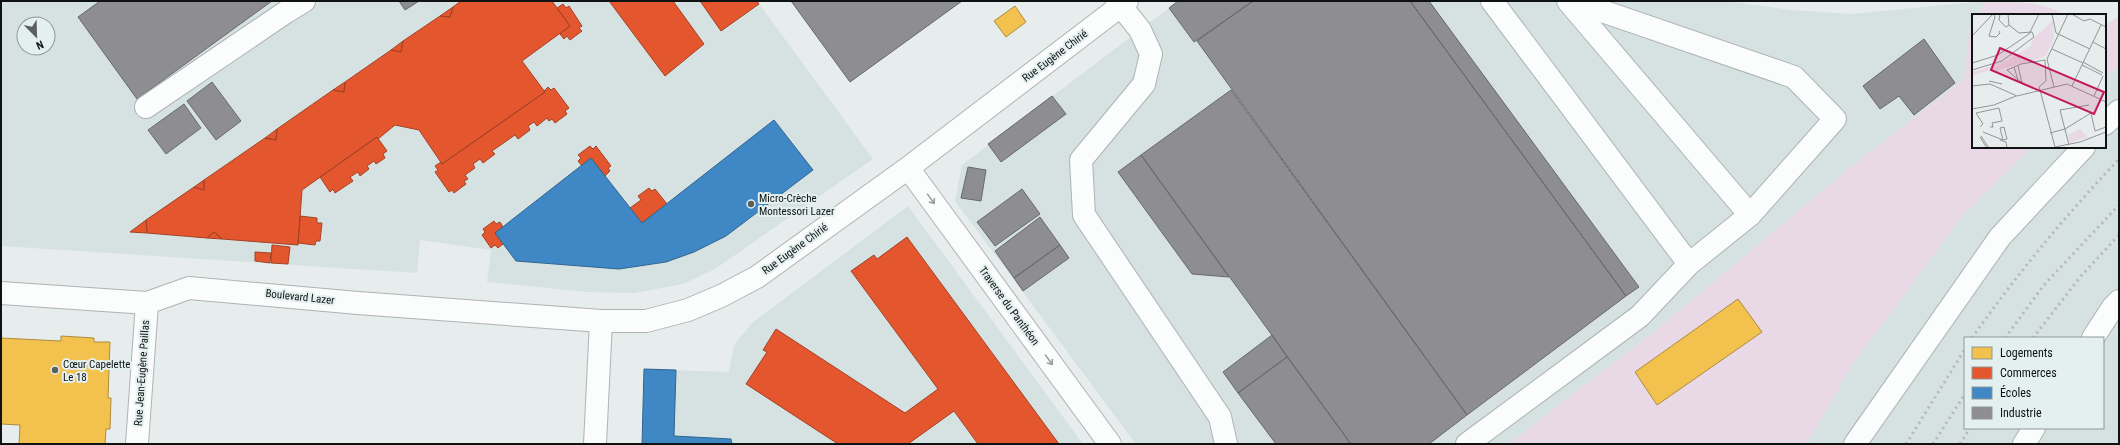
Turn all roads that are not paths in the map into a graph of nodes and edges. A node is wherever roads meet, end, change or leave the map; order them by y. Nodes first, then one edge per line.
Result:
1 (304, 1) edge
2 (1492, 1) edge
3 (1568, 1) edge
4 (1573, 1) edge
5 (1121, 3) edge
6 (146, 107) dead end
7 (2119, 111) edge
8 (2106, 123) edge
9 (2083, 148) edge
10 (908, 168) junction
11 (1750, 215) junction
12 (1689, 264) junction
13 (1, 294) edge
14 (2119, 301) edge
15 (147, 303) junction
16 (602, 321) junction
17 (2094, 337) edge
18 (2033, 429) edge
19 (137, 444) edge
20 (594, 444) edge
21 (1110, 444) edge
22 (1226, 444) edge
23 (1467, 444) edge
24 (1856, 444) edge
25 (2024, 444) edge

1 - 6 street
2 - 12 street
3 - 11 street
4 - 11 street
5 - 10 street, Rue Eugène Chirié
5 - 22 street
7 - 8 street
9 - 24 street
10 - 16 street, Rue Eugène Chirié
10 -> 21 street, Traverse du Panthéon
11 - 12 street
12 - 23 street
13 - 15 street, Boulevard Lazer
14 - 17 street
15 - 16 street, Boulevard Lazer
15 - 19 street, Rue Jean-Eugène Paillas
16 - 20 street
18 - 25 street

